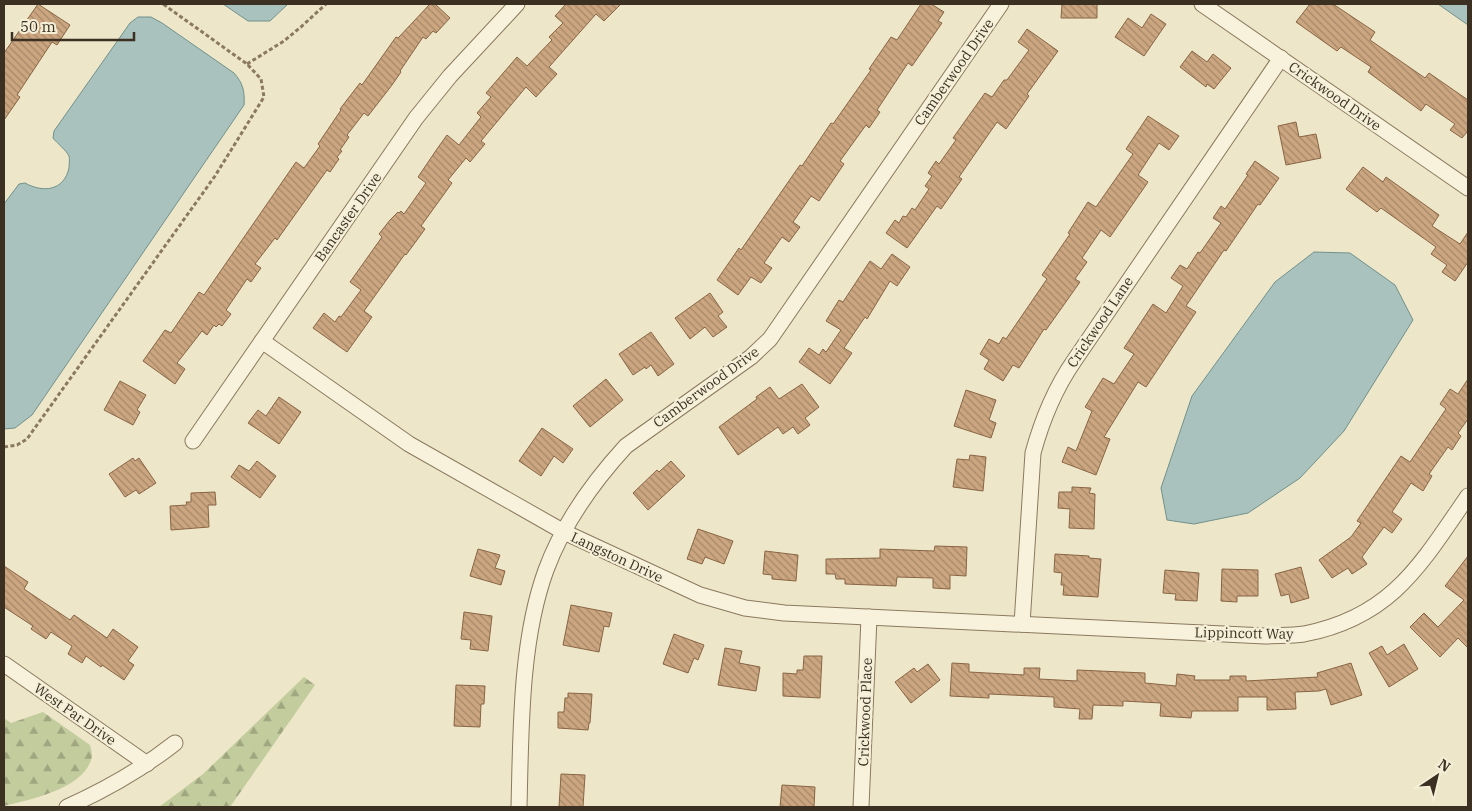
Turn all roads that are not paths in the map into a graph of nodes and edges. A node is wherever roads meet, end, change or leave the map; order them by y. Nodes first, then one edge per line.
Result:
1 (516, 4) edge
2 (1001, 4) edge
3 (1202, 4) edge
4 (1281, 58) junction
5 (1468, 188) edge
6 (262, 341) junction
7 (193, 441) dead end
8 (1468, 496) edge
9 (564, 532) junction
10 (869, 617) junction
11 (1022, 624) junction
12 (4, 664) edge
13 (175, 743) dead end
14 (147, 764) junction
15 (67, 807) edge
16 (519, 807) edge
17 (861, 807) edge

1 - 6 street, Bancaster Drive
2 - 9 street, Camberwood Drive
3 - 4 street, Crickwood Drive
4 - 5 street, Crickwood Drive
4 - 11 street, Crickwood Lane
6 - 7 street, Bancaster Drive
6 - 9 street, Langston Drive
8 - 11 street, Lippincott Way
9 - 10 street, Langston Drive
9 - 16 street, Camberwood Drive
10 - 11 street, Langston Drive
10 - 17 street, Crickwood Place
12 - 14 street, West Par Drive
13 - 14 street
14 - 15 street

